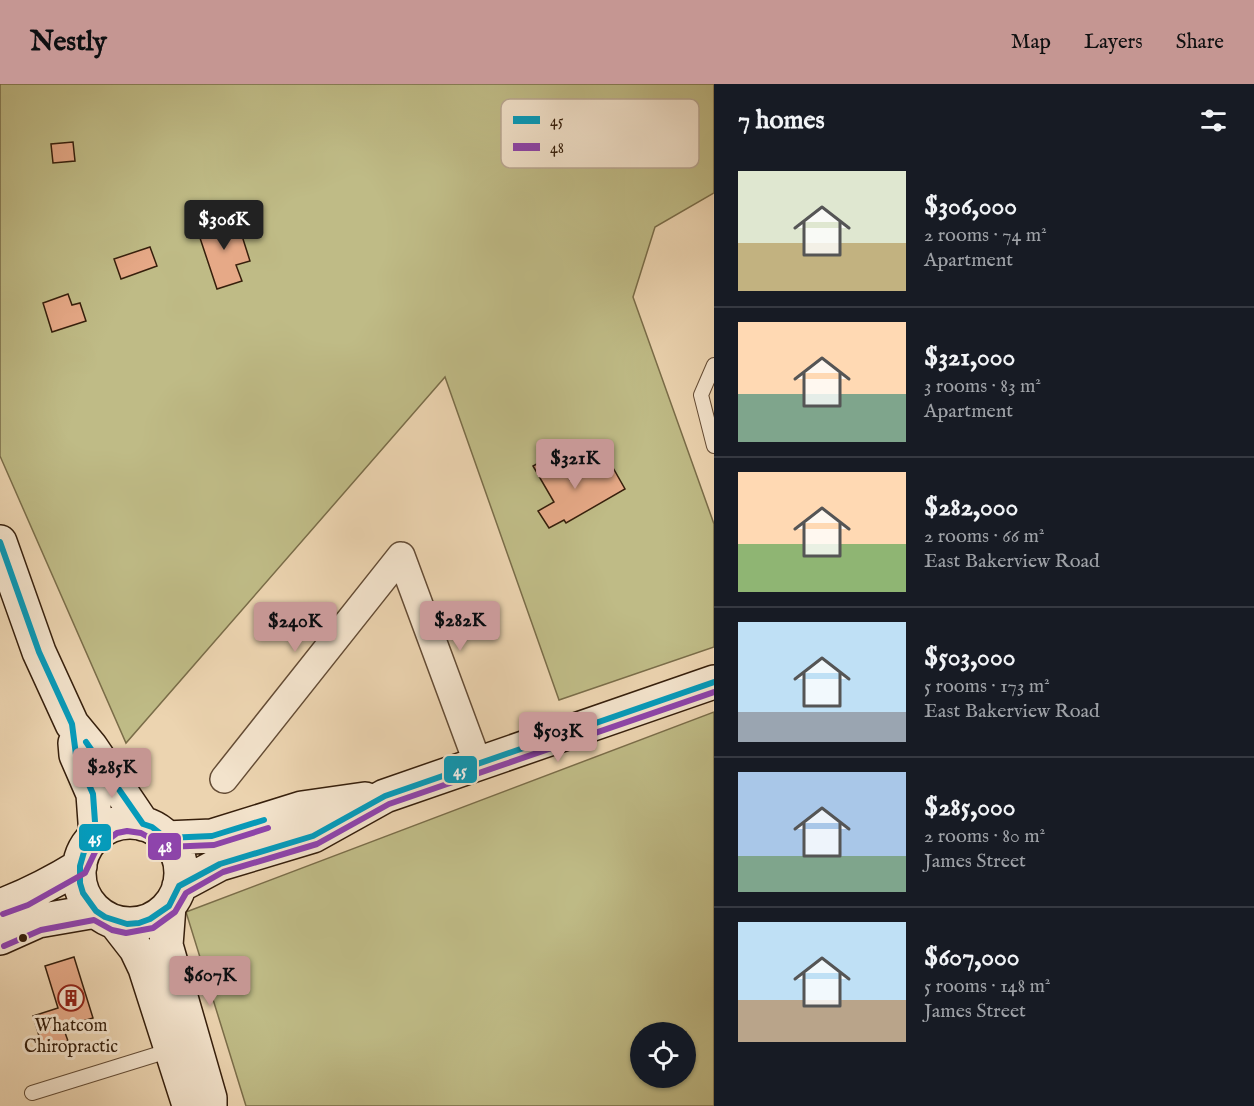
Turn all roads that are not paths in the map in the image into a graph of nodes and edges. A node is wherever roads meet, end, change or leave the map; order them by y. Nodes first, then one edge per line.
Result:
1 (713, 369) edge
2 (714, 445) edge
3 (0, 542) edge
4 (714, 682) edge
5 (72, 724) junction
6 (478, 764) junction
7 (224, 779) dead end
8 (385, 796) junction
9 (154, 831) junction
10 (96, 836) junction
11 (80, 866) junction
12 (174, 896) junction
13 (0, 906) edge
14 (106, 916) junction
15 (0, 938) edge
16 (180, 1037) junction
17 (32, 1093) dead end
18 (190, 1106) edge
19 (210, 1106) edge

1 - 2 lane
3 - 5 main road
4 - 6 main road
5 - 9 main road
5 - 10 main road
6 - 7 street
6 - 8 main road
8 - 9 main road
8 - 12 main road
9 - 10 main road
9 - 12 main road
10 - 11 main road
11 - 13 main road
11 - 14 main road
12 - 14 main road
12 - 16 main road
14 - 15 main road
14 - 16 main road
16 - 17 lane
16 - 18 main road
16 - 19 main road

